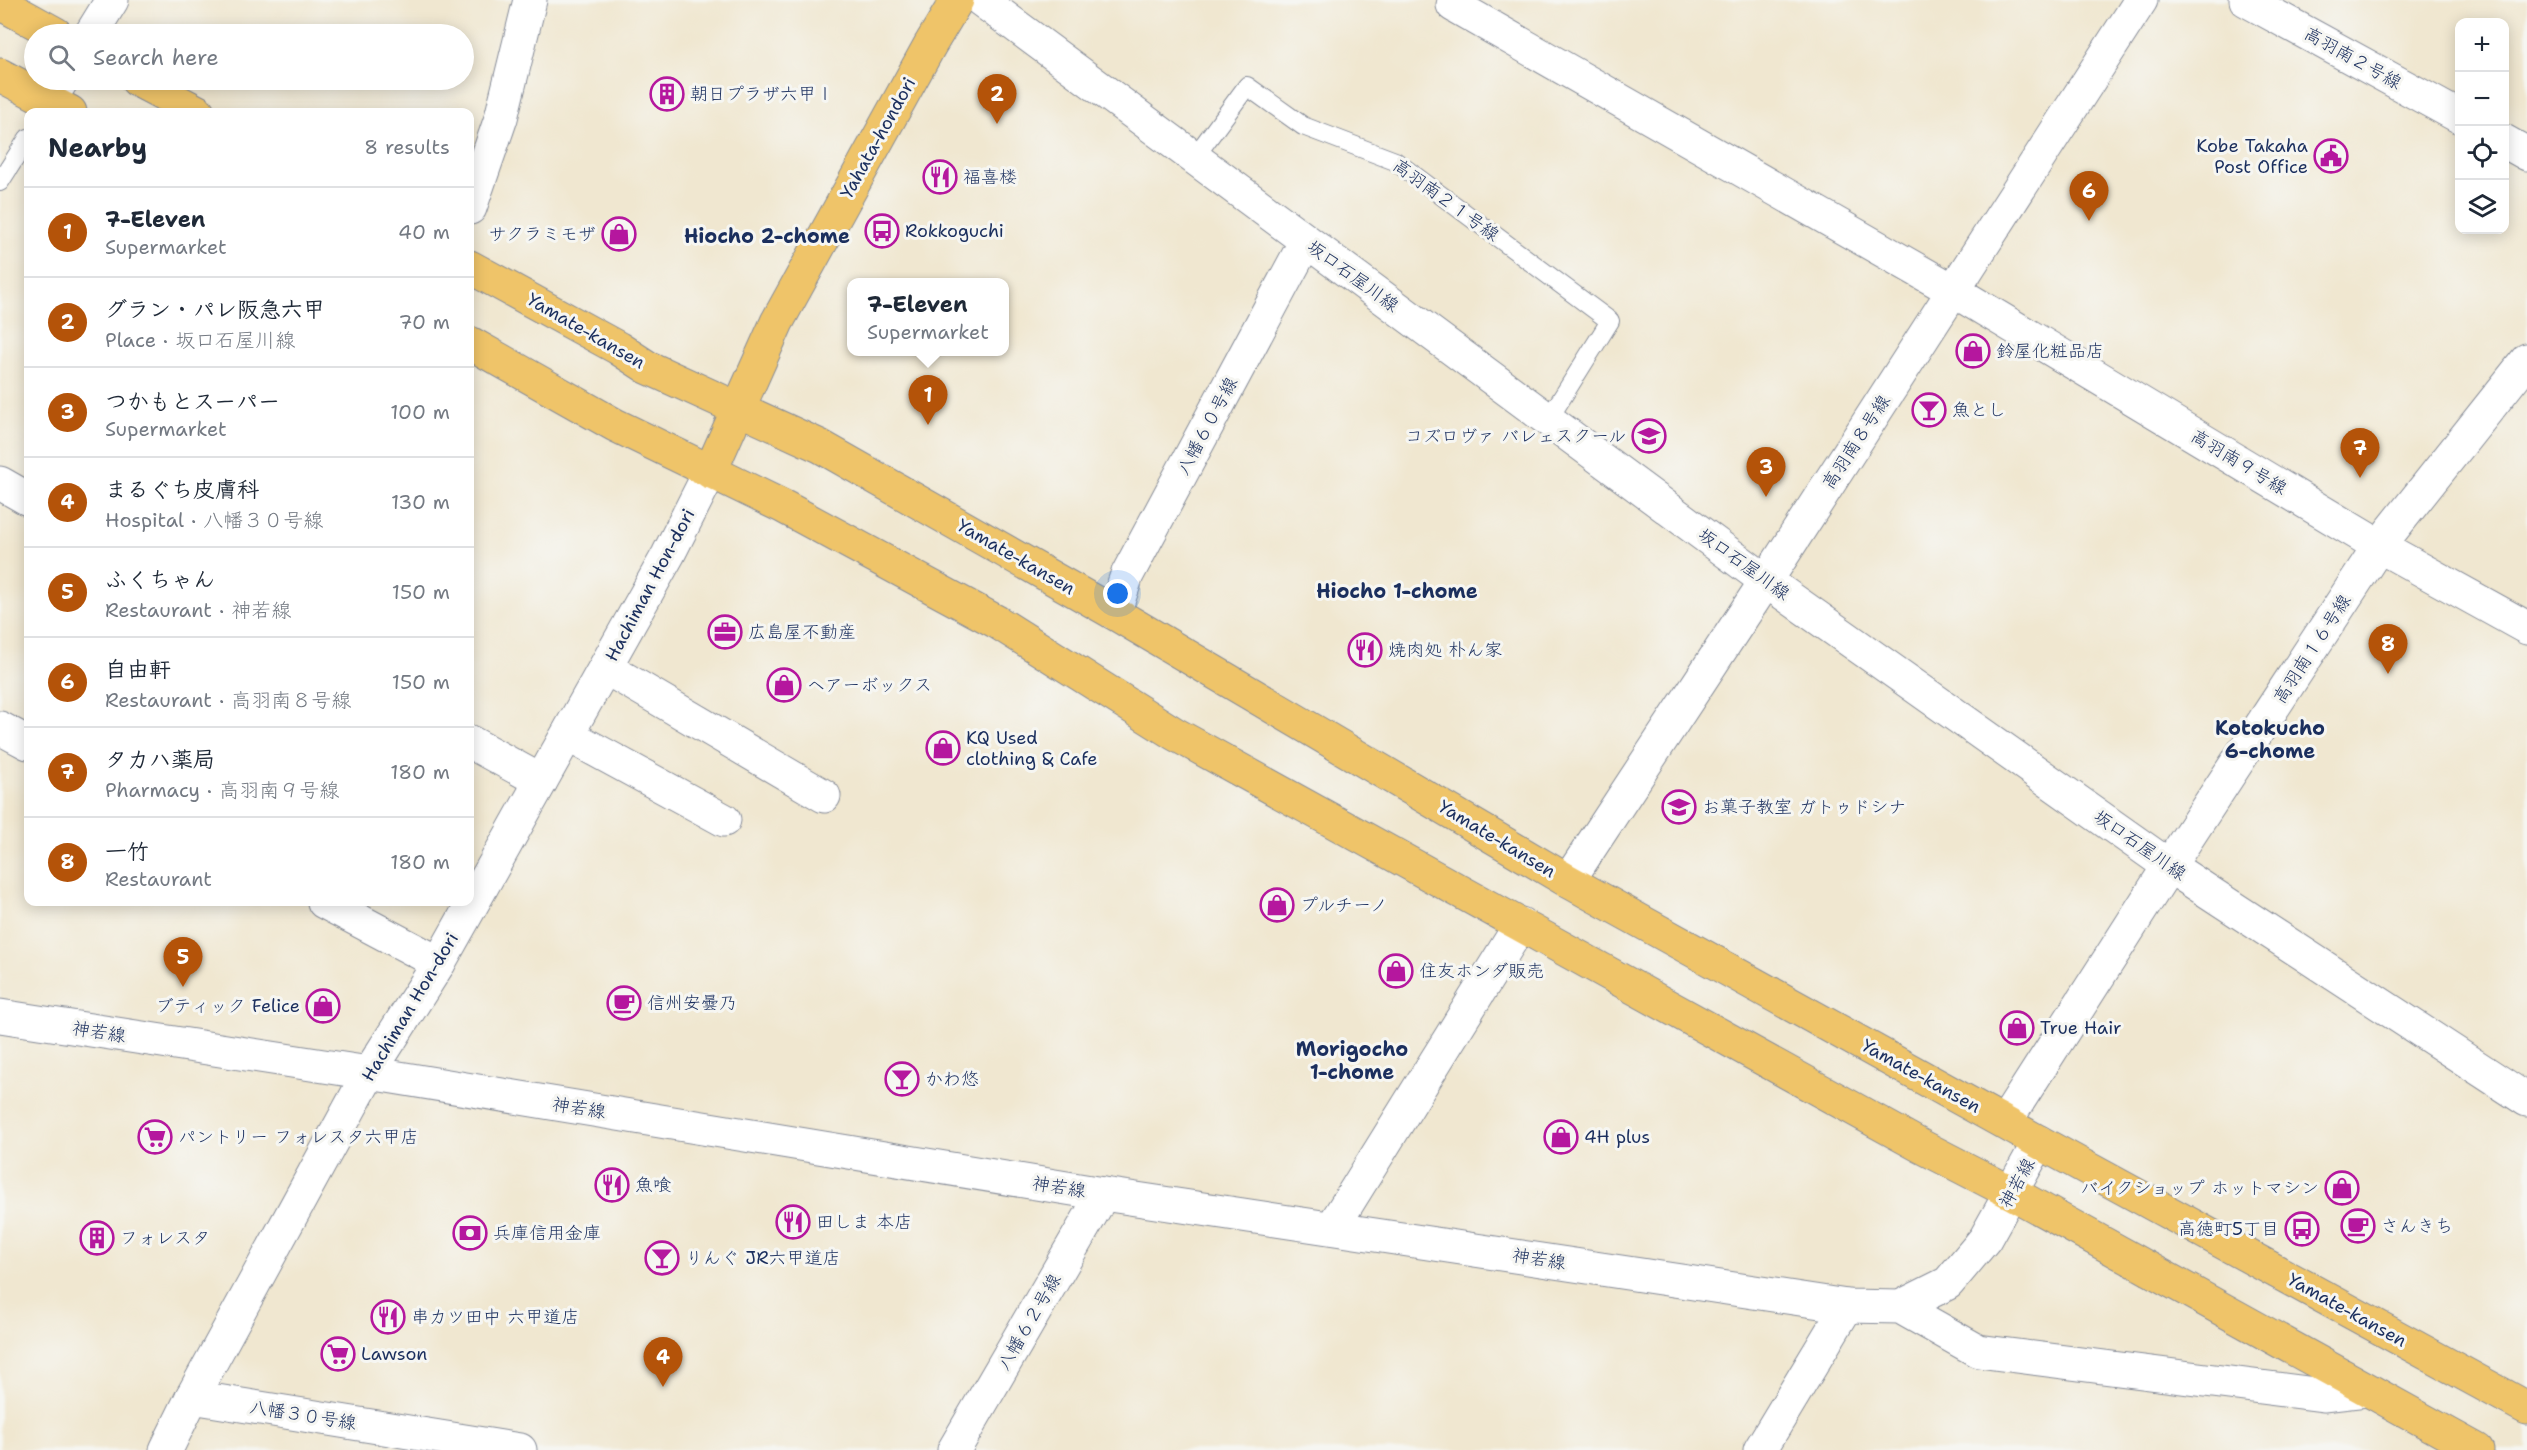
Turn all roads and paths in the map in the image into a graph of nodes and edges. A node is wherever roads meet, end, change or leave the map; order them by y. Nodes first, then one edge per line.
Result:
1 (112, 0) edge
2 (530, 0) edge
3 (957, 0) edge
4 (981, 0) edge
5 (2140, 0) edge
6 (2246, 0) edge
7 (1452, 2) edge
8 (0, 3) edge
9 (38, 24) edge
10 (97, 24) edge
11 (0, 75) edge
12 (24, 86) edge
13 (32, 90) edge
14 (156, 90) edge
15 (56, 101) edge
16 (190, 108) edge
17 (2455, 114) edge
18 (2509, 143) edge
19 (24, 144) edge
20 (2527, 154) edge
21 (1194, 158) junction
22 (0, 182) edge
23 (474, 196) edge
24 (1306, 242) junction
25 (474, 269) edge
26 (1954, 291) junction
27 (474, 345) edge
28 (2527, 360) edge
29 (738, 410) junction
30 (1548, 420) junction
31 (710, 472) junction
32 (0, 483) edge
33 (24, 497) edge
34 (2379, 546) junction
35 (1766, 581) junction
36 (1114, 613) junction
37 (2527, 628) edge
38 (606, 668) junction
39 (0, 728) edge
40 (568, 735) junction
41 (24, 741) edge
42 (474, 744) edge
43 (541, 781) junction
44 (824, 796) dead end
45 (724, 820) dead end
46 (2169, 866) junction
47 (1568, 881) junction
48 (474, 901) edge
49 (332, 906) edge
50 (471, 906) edge
51 (1521, 924) junction
52 (439, 963) junction
53 (0, 1016) edge
54 (369, 1074) junction
55 (2527, 1100) edge
56 (2006, 1122) junction
57 (2039, 1142) junction
58 (2012, 1192) junction
59 (1103, 1194) junction
60 (1332, 1228) junction
61 (1847, 1306) junction
62 (1900, 1307) junction
63 (2367, 1390) junction
64 (192, 1396) junction
65 (2527, 1408) edge
66 (166, 1450) edge
67 (520, 1450) edge
68 (954, 1450) edge
69 (1761, 1450) edge
70 (2477, 1450) edge

1 - 10 street
2 - 23 street
3 - 29 main road, Yahata-hondori
4 - 21 street, 坂口石屋川線
5 - 26 street, 高羽南８号線
6 - 17 street, 高羽南２号線
7 - 26 street, 高羽南９号線
8 - 9 main road
11 - 12 main road
13 - 15 main road
14 - 16 main road
18 - 20 street
19 - 22 lane
21 - 24 street, 坂口石屋川線
21 - 30 lane, 高羽南２１号線
24 - 30 street, 坂口石屋川線
24 - 36 street, 八幡６０号線
25 - 29 main road, Yamate-kansen
26 - 34 street, 高羽南９号線
26 - 35 street, 高羽南８号線
27 - 31 main road
28 - 34 street, 高羽南１６号線
29 - 31 main road, Yahata-hondori
29 - 36 main road, Yamate-kansen
30 - 35 street, 坂口石屋川線
31 - 38 street, Hachiman Hon-dori
31 - 51 main road
32 - 33 street
34 - 37 street, 高羽南９号線
34 - 46 street, 高羽南１６号線
35 - 46 street, 坂口石屋川線
35 - 47 street, 高羽南８号線
36 - 47 main road, Yamate-kansen
38 - 40 street, Hachiman Hon-dori
38 - 44 street
39 - 41 street
40 - 43 street, Hachiman Hon-dori
40 - 45 street
42 - 43 street
43 - 48 street, Hachiman Hon-dori
46 - 55 street, 坂口石屋川線
46 - 56 street, 高羽南１６号線
47 - 56 main road, Yamate-kansen
49 - 52 street
50 - 52 street, Hachiman Hon-dori
51 - 58 main road
51 - 60 street
52 - 54 street, Hachiman Hon-dori
53 - 54 street, 神若線
54 - 59 street, 神若線
54 - 64 street, Hachiman Hon-dori
56 - 57 main road, Yamate-kansen
57 - 58 street, 神若線
57 - 65 main road, Yamate-kansen
58 - 62 street, 神若線
58 - 63 main road
59 - 60 street, 神若線
59 - 68 street, 八幡６２号線
60 - 61 street, 神若線
61 - 62 street, 神若線
61 - 69 street
62 - 63 street
63 - 70 main road
64 - 66 street, Hachiman Hon-dori
64 - 67 street, 八幡３０号線

